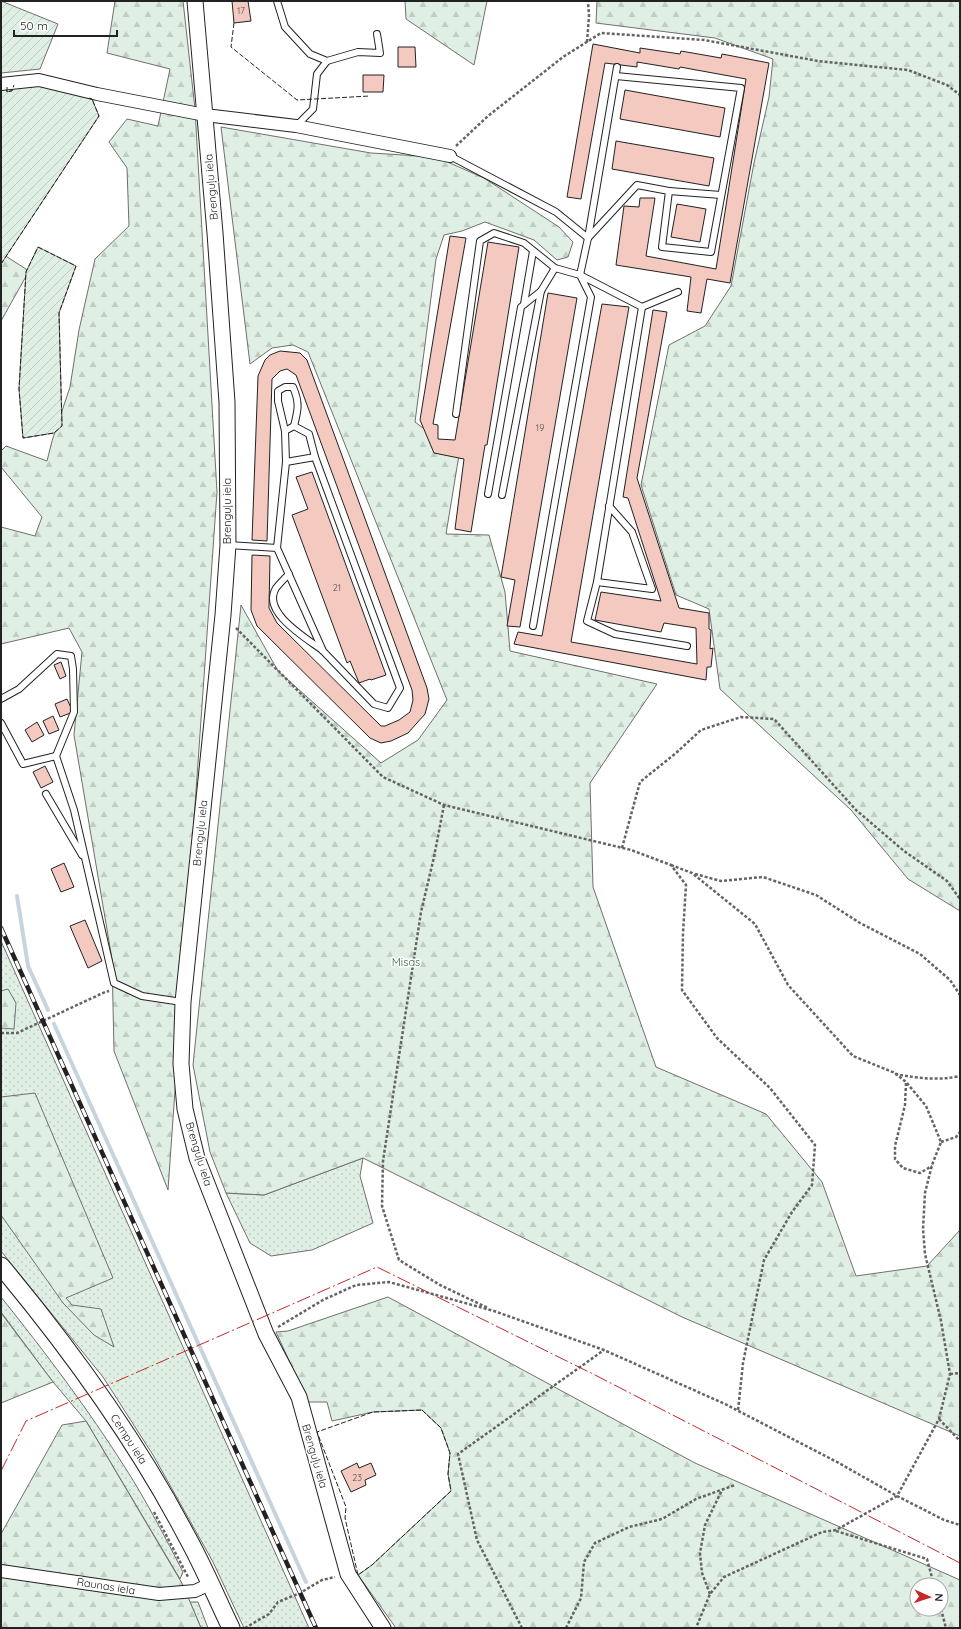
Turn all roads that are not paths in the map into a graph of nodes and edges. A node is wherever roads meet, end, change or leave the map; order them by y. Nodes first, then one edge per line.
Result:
1 (195, 1) edge
2 (277, 1) edge
3 (377, 34) dead end
4 (327, 62) junction
5 (617, 67) dead end
6 (616, 76) junction
7 (1, 84) edge
8 (205, 115) junction
9 (296, 126) junction
10 (450, 156) joint
11 (669, 191) junction
12 (721, 195) junction
13 (588, 238) junction
14 (533, 251) junction
15 (555, 268) junction
16 (580, 275) junction
17 (541, 291) junction
18 (678, 292) dead end
19 (524, 304) junction
20 (642, 307) junction
21 (456, 414) dead end
22 (294, 426) junction
23 (285, 431) junction
24 (315, 457) junction
25 (286, 462) junction
26 (488, 494) dead end
27 (502, 495) dead end
28 (609, 506) junction
29 (228, 545) junction
30 (277, 548) junction
31 (289, 574) junction
32 (597, 582) junction
33 (533, 626) dead end
34 (687, 646) dead end
35 (323, 651) junction
36 (1, 699) edge
37 (1, 723) edge
38 (56, 756) junction
39 (46, 794) dead end
40 (85, 859) junction
41 (183, 1002) junction
42 (1, 1266) edge
43 (1, 1571) edge
44 (210, 1584) junction
45 (231, 1628) edge
46 (383, 1628) edge

1 - 8 street, Brenguļu iela
2 - 4 lane
3 - 4 lane
4 - 9 lane
5 - 6 lane
6 - 12 lane
6 - 13 lane
7 - 8 street
8 - 9 street
8 - 29 street, Brenguļu iela
9 - 10 street
10 - 13 lane
11 - 12 lane
11 - 12 lane
11 - 13 lane
13 - 16 lane
14 - 15 lane
14 - 19 lane
14 - 21 lane
15 - 16 lane
15 - 17 lane
16 - 20 lane
16 - 33 lane
17 - 19 lane
17 - 27 lane
18 - 20 lane
19 - 26 lane
20 - 28 lane
22 - 23 lane
22 - 23 lane
22 - 24 lane
23 - 25 lane
24 - 25 lane
24 - 35 lane
25 - 30 lane
28 - 32 lane
28 - 32 lane
29 - 30 lane
29 - 41 street, Brenguļu iela
30 - 31 lane
31 - 35 lane
31 - 35 lane
32 - 34 lane
36 - 38 lane
37 - 38 lane
38 - 40 lane
39 - 40 lane
40 - 41 lane
41 - 46 street, Brenguļu iela
42 - 44 main road, Cempu iela
43 - 44 street, Raunas iela
44 - 45 main road, Cempu iela

